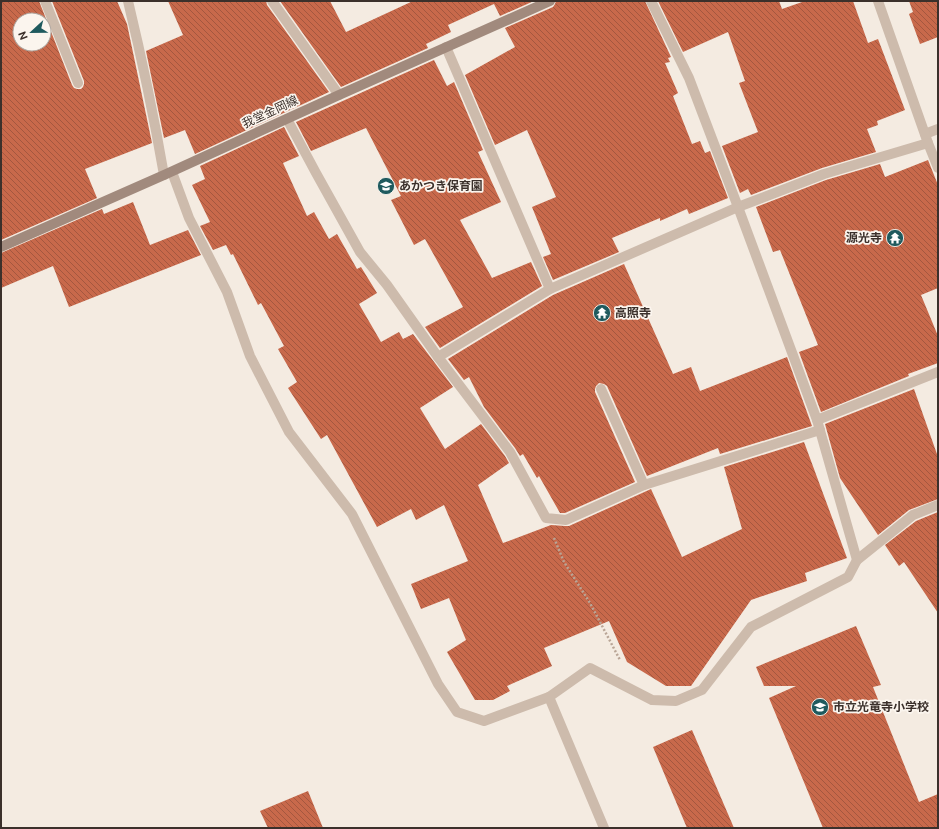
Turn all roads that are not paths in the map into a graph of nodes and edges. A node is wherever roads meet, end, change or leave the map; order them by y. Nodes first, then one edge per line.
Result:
1 (45, 1) edge
2 (128, 1) edge
3 (272, 1) edge
4 (550, 1) edge
5 (651, 1) edge
6 (878, 1) edge
7 (446, 47) junction
8 (78, 83) dead end
9 (339, 95) junction
10 (288, 119) junction
11 (938, 129) edge
12 (926, 138) junction
13 (938, 168) edge
14 (168, 174) junction
15 (738, 207) junction
16 (1, 247) edge
17 (550, 289) junction
18 (438, 357) junction
19 (938, 372) edge
20 (600, 389) dead end
21 (817, 420) junction
22 (820, 430) junction
23 (644, 485) junction
24 (938, 505) edge
25 (857, 560) junction
26 (549, 697) junction
27 (604, 828) edge

1 - 8 street
2 - 14 street
3 - 9 street
4 - 7 main road, 我堂金岡線
5 - 15 street
6 - 12 street
7 - 9 main road, 我堂金岡線
7 - 17 street
9 - 10 main road, 我堂金岡線
10 - 14 main road, 我堂金岡線
10 - 18 street
11 - 12 street
12 - 13 street
12 - 15 street
14 - 16 main road, 我堂金岡線
14 - 26 street
15 - 17 street
15 - 21 street
17 - 18 street
18 - 23 street
19 - 21 street
20 - 23 street
21 - 22 street
22 - 23 street
22 - 25 street
24 - 25 street
25 - 26 street
26 - 27 street

